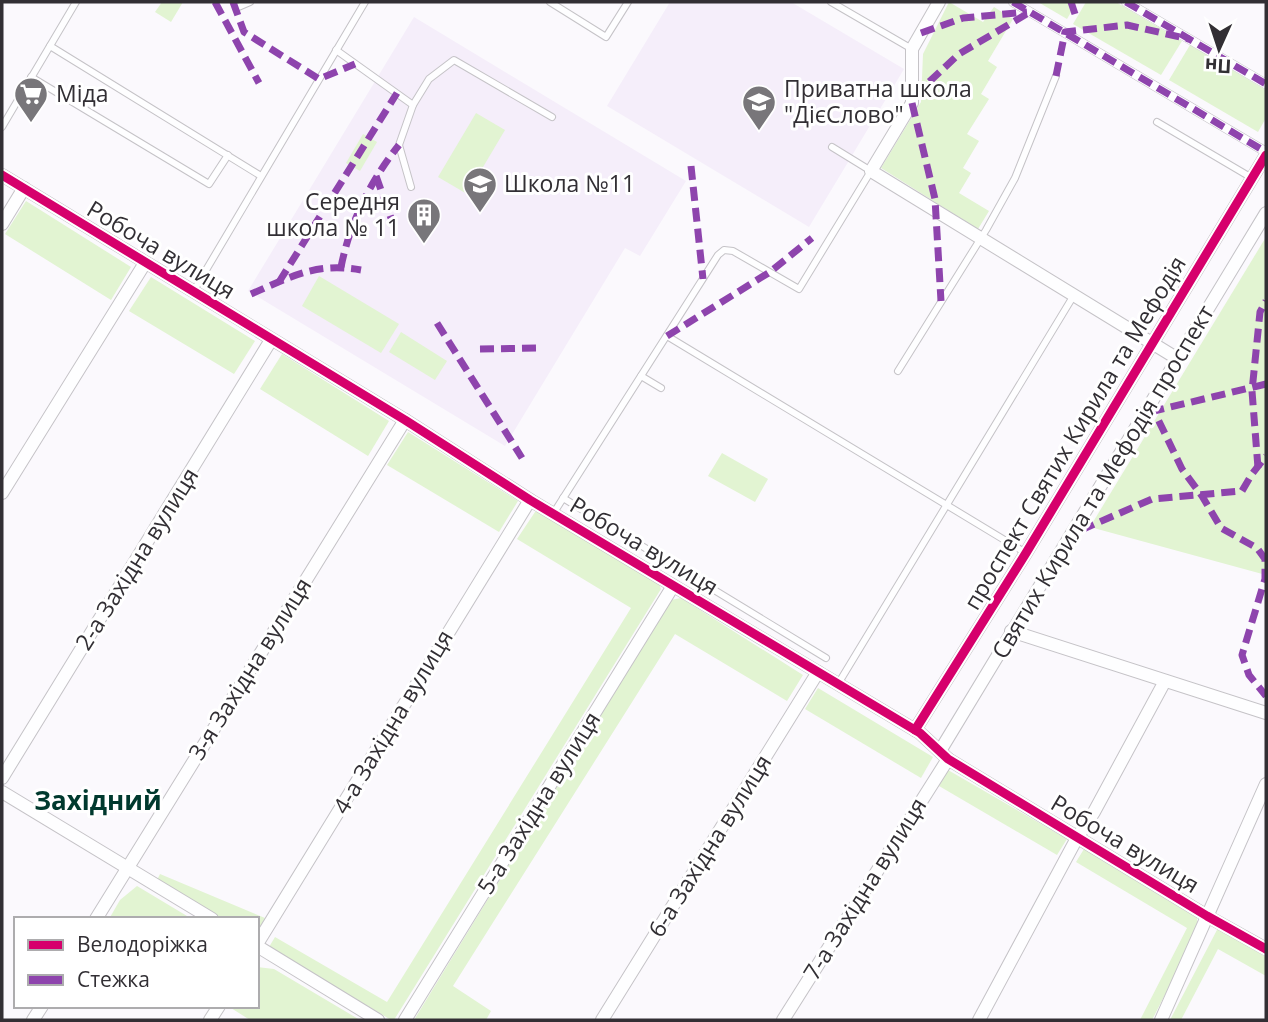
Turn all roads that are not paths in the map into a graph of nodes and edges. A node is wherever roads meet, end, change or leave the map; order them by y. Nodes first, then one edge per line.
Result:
1 (76, 2) edge
2 (250, 2) edge
3 (365, 2) edge
4 (550, 2) edge
5 (628, 2) edge
6 (831, 2) edge
7 (939, 2) edge
8 (1013, 2) edge
9 (1126, 2) edge
10 (236, 8) dead end
11 (50, 46) junction
12 (912, 49) junction
13 (336, 50) junction
14 (1056, 76) dead end
15 (31, 77) junction
16 (1266, 84) edge
17 (412, 105) junction
18 (552, 117) dead end
19 (1157, 122) dead end
20 (2, 127) edge
21 (831, 147) dead end
22 (1266, 153) edge
23 (228, 155) junction
24 (871, 171) junction
25 (2, 175) edge
26 (261, 176) junction
27 (1252, 178) junction
28 (411, 187) dead end
29 (24, 188) junction
30 (1266, 213) edge
31 (2, 224) edge
32 (980, 238) junction
33 (145, 263) junction
34 (193, 292) junction
35 (1074, 295) junction
36 (667, 335) junction
37 (271, 340) junction
38 (1152, 344) junction
39 (1178, 359) junction
40 (898, 371) dead end
41 (641, 376) junction
42 (661, 388) dead end
43 (405, 420) junction
44 (2, 493) edge
45 (563, 498) junction
46 (530, 500) junction
47 (946, 504) junction
48 (553, 514) junction
49 (1026, 553) junction
50 (673, 586) junction
51 (1011, 631) junction
52 (826, 658) dead end
53 (818, 672) junction
54 (1165, 681) junction
55 (838, 684) junction
56 (1266, 713) edge
57 (915, 730) junction
58 (944, 755) junction
59 (2, 778) edge
60 (1266, 784) edge
61 (2, 792) edge
62 (1077, 838) junction
63 (127, 868) junction
64 (1207, 916) junction
65 (97, 917) edge
66 (209, 917) edge
67 (259, 942) edge
68 (259, 946) edge
69 (1266, 949) edge
70 (379, 1020) edge
71 (405, 1020) edge
72 (602, 1020) edge
73 (783, 1020) edge
74 (979, 1020) edge
75 (1161, 1020) edge

1 - 11 lane
2 - 10 lane
3 - 13 lane
4 - 5 lane
6 - 12 lane
7 - 12 street
8 - 22 street
9 - 16 street
11 - 15 lane
11 - 23 lane
12 - 24 street
13 - 17 lane
13 - 26 lane
14 - 32 lane
15 - 20 lane
15 - 23 lane
17 - 18 lane
17 - 28 lane
19 - 27 lane
21 - 24 lane
22 - 27 street, проспект Святих Кирила та Мефодія
23 - 26 lane
24 - 32 street
24 - 36 lane
25 - 29 street, Робоча вулиця
26 - 34 lane
27 - 38 street, проспект Святих Кирила та Мефодія
29 - 31 street
29 - 33 street, Робоча вулиця
30 - 39 street, Святих Кирила та Мефодія проспект
32 - 35 street
32 - 40 lane
33 - 34 street, Робоча вулиця
33 - 44 street
34 - 37 street, Робоча вулиця
35 - 38 street
35 - 47 lane
36 - 41 lane
36 - 47 lane
37 - 43 street, Робоча вулиця
37 - 59 street, 2-а Західна вулиця
38 - 39 street
38 - 49 street, проспект Святих Кирила та Мефодія
39 - 51 street, Святих Кирила та Мефодія проспект
41 - 42 lane
41 - 45 lane
43 - 46 street, Робоча вулиця
43 - 63 street, 3-я Західна вулиця
45 - 48 lane
45 - 52 lane
46 - 48 street, Робоча вулиця
46 - 67 street, 4-а Західна вулиця
47 - 49 lane
47 - 55 lane
48 - 50 street, Робоча вулиця
49 - 57 street, проспект Святих Кирила та Мефодія
50 - 53 street, Робоча вулиця
50 - 71 street, 5-а Західна вулиця
51 - 54 street
51 - 58 street, Святих Кирила та Мефодія проспект
53 - 55 street, Робоча вулиця
53 - 72 street, 6-а Західна вулиця
54 - 56 street
54 - 62 street
55 - 57 street, Робоча вулиця
57 - 58 street, Робоча вулиця
58 - 62 street, Робоча вулиця
58 - 73 street, 7-а Західна вулиця
60 - 64 street
61 - 63 street
62 - 64 street, Робоча вулиця
62 - 74 street
63 - 65 street, 3-я Західна вулиця
63 - 66 street
64 - 69 street, Робоча вулиця
64 - 75 street
68 - 70 street

